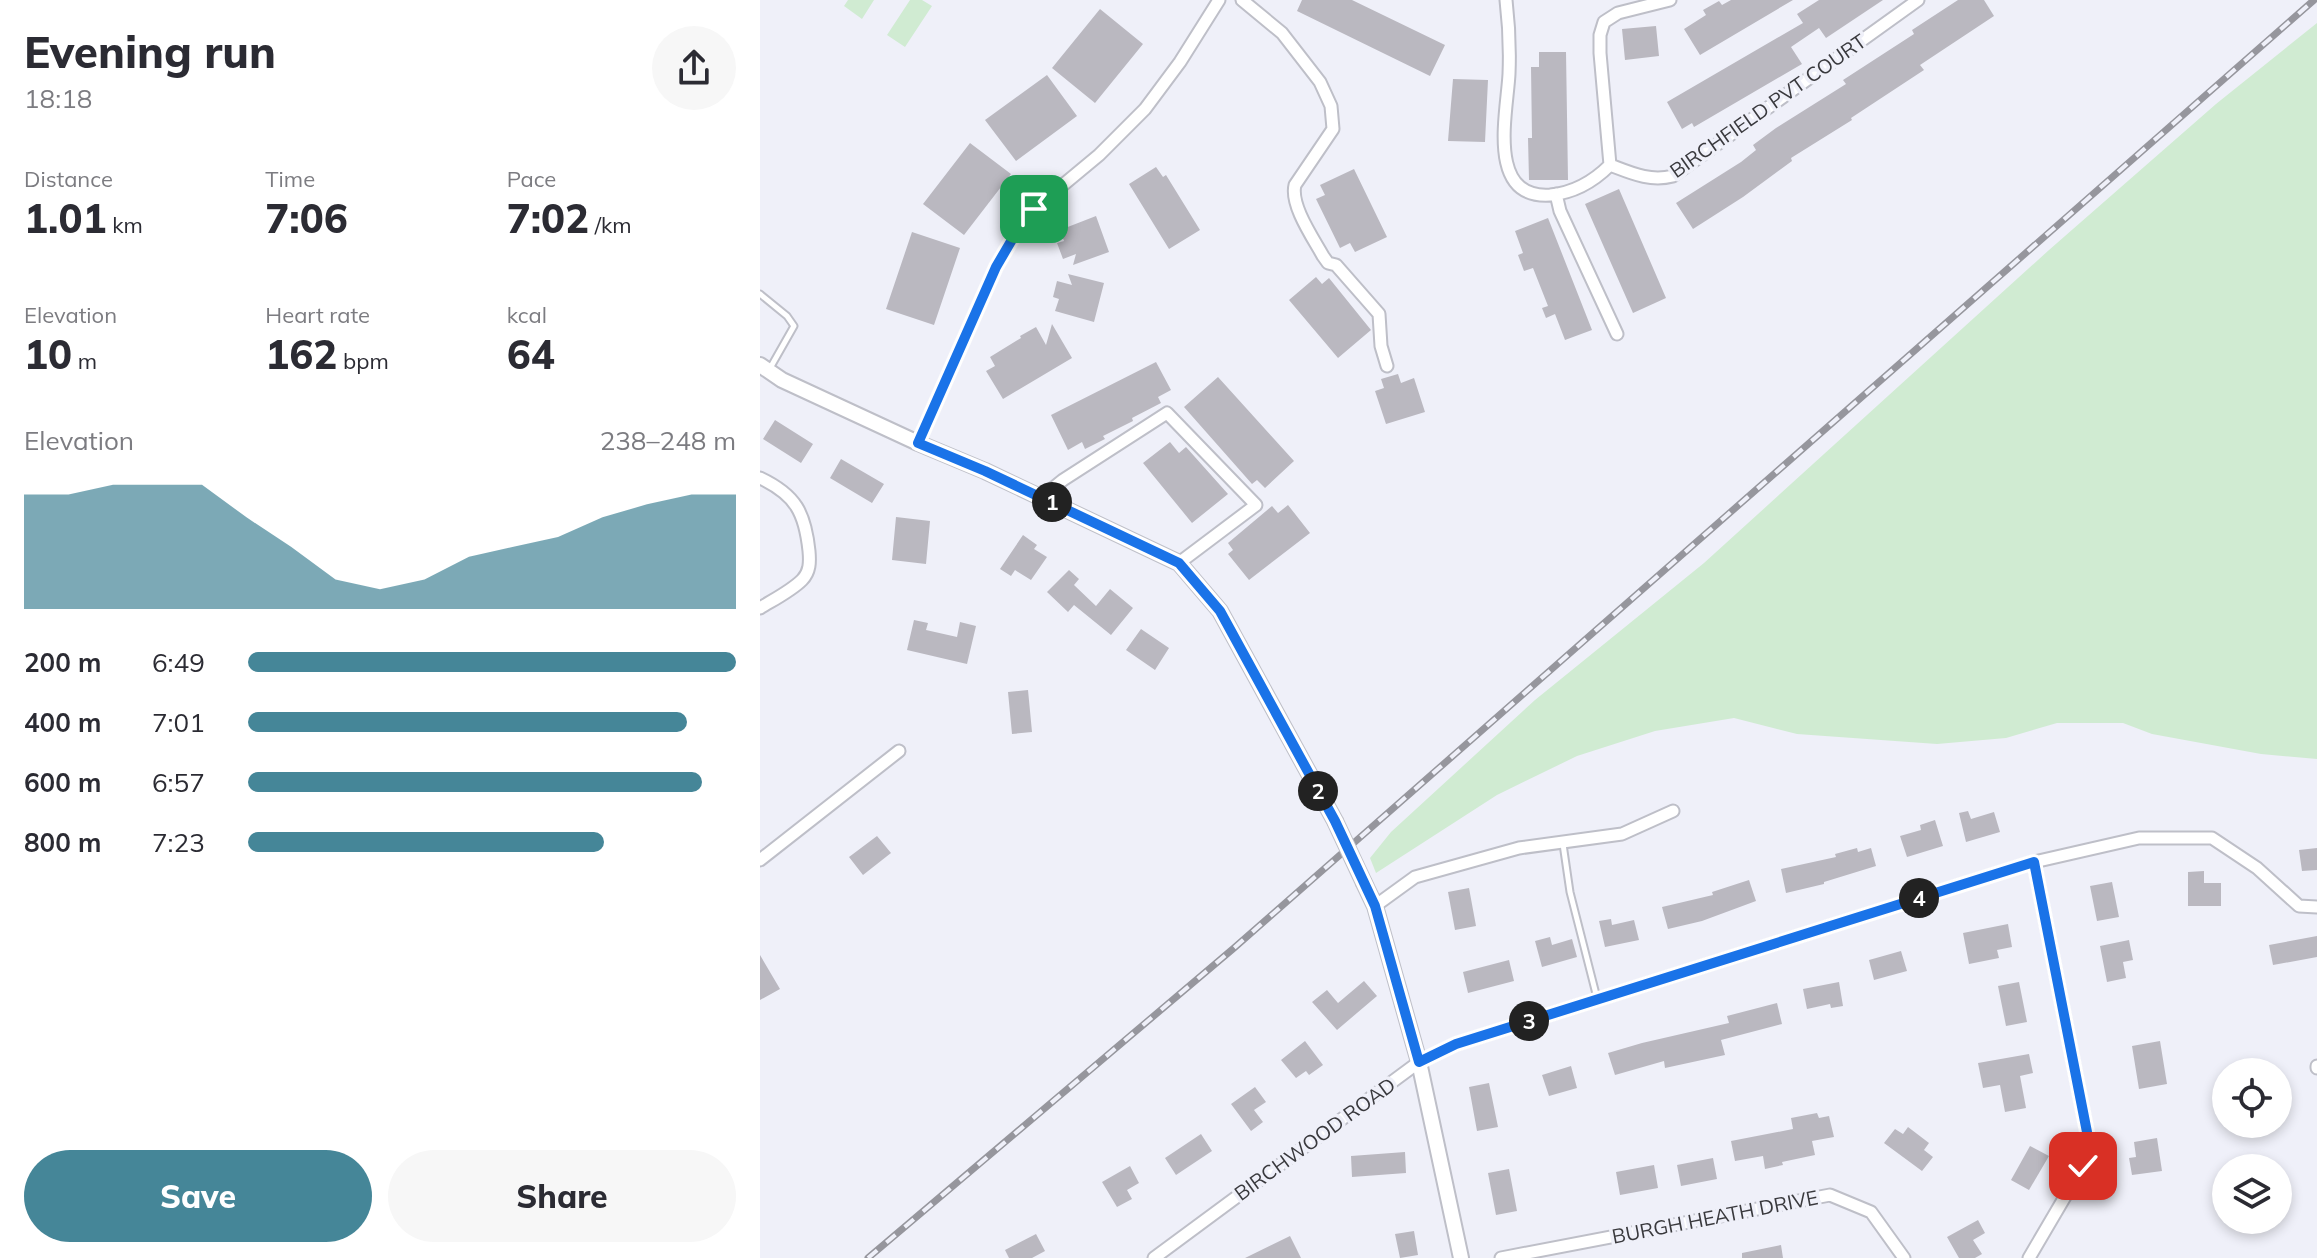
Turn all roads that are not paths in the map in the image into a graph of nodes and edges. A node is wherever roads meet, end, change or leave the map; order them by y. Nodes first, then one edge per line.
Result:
1 (1219, 0) edge
2 (1242, 0) edge
3 (1506, 0) edge
4 (1670, 0) edge
5 (1918, 0) edge
6 (1610, 165) junction
7 (1556, 194) junction
8 (760, 294) edge
9 (1617, 334) dead end
10 (1387, 366) dead end
11 (764, 368) edge
12 (918, 443) junction
13 (760, 478) edge
14 (1042, 497) junction
15 (1179, 563) junction
16 (760, 608) edge
17 (899, 751) dead end
18 (1673, 811) dead end
19 (1562, 842) junction
20 (760, 860) edge
21 (2034, 862) junction
22 (1375, 906) junction
23 (2317, 907) edge
24 (1597, 999) junction
25 (1419, 1062) junction
26 (1154, 1258) edge
27 (1461, 1258) edge
28 (1501, 1258) edge
29 (1904, 1258) edge
30 (2029, 1258) edge

1 - 12 street
2 - 10 street
3 - 7 street
4 - 6 street
5 - 6 street, BIRCHFIELD PVT COURT
6 - 7 street
7 - 9 street
8 - 11 lane
11 - 12 street
12 - 14 street
13 - 16 street
14 - 15 street
14 - 15 street
15 - 22 street, bridge
17 - 20 street
18 - 19 street
19 - 22 street
19 - 24 lane
21 - 23 street
21 - 24 street, BIRCHWOOD ROAD
21 - 30 street
22 - 25 street
24 - 25 street, BIRCHWOOD ROAD
25 - 26 street, BIRCHWOOD ROAD
25 - 27 street
28 - 29 street, BURGH HEATH DRIVE

